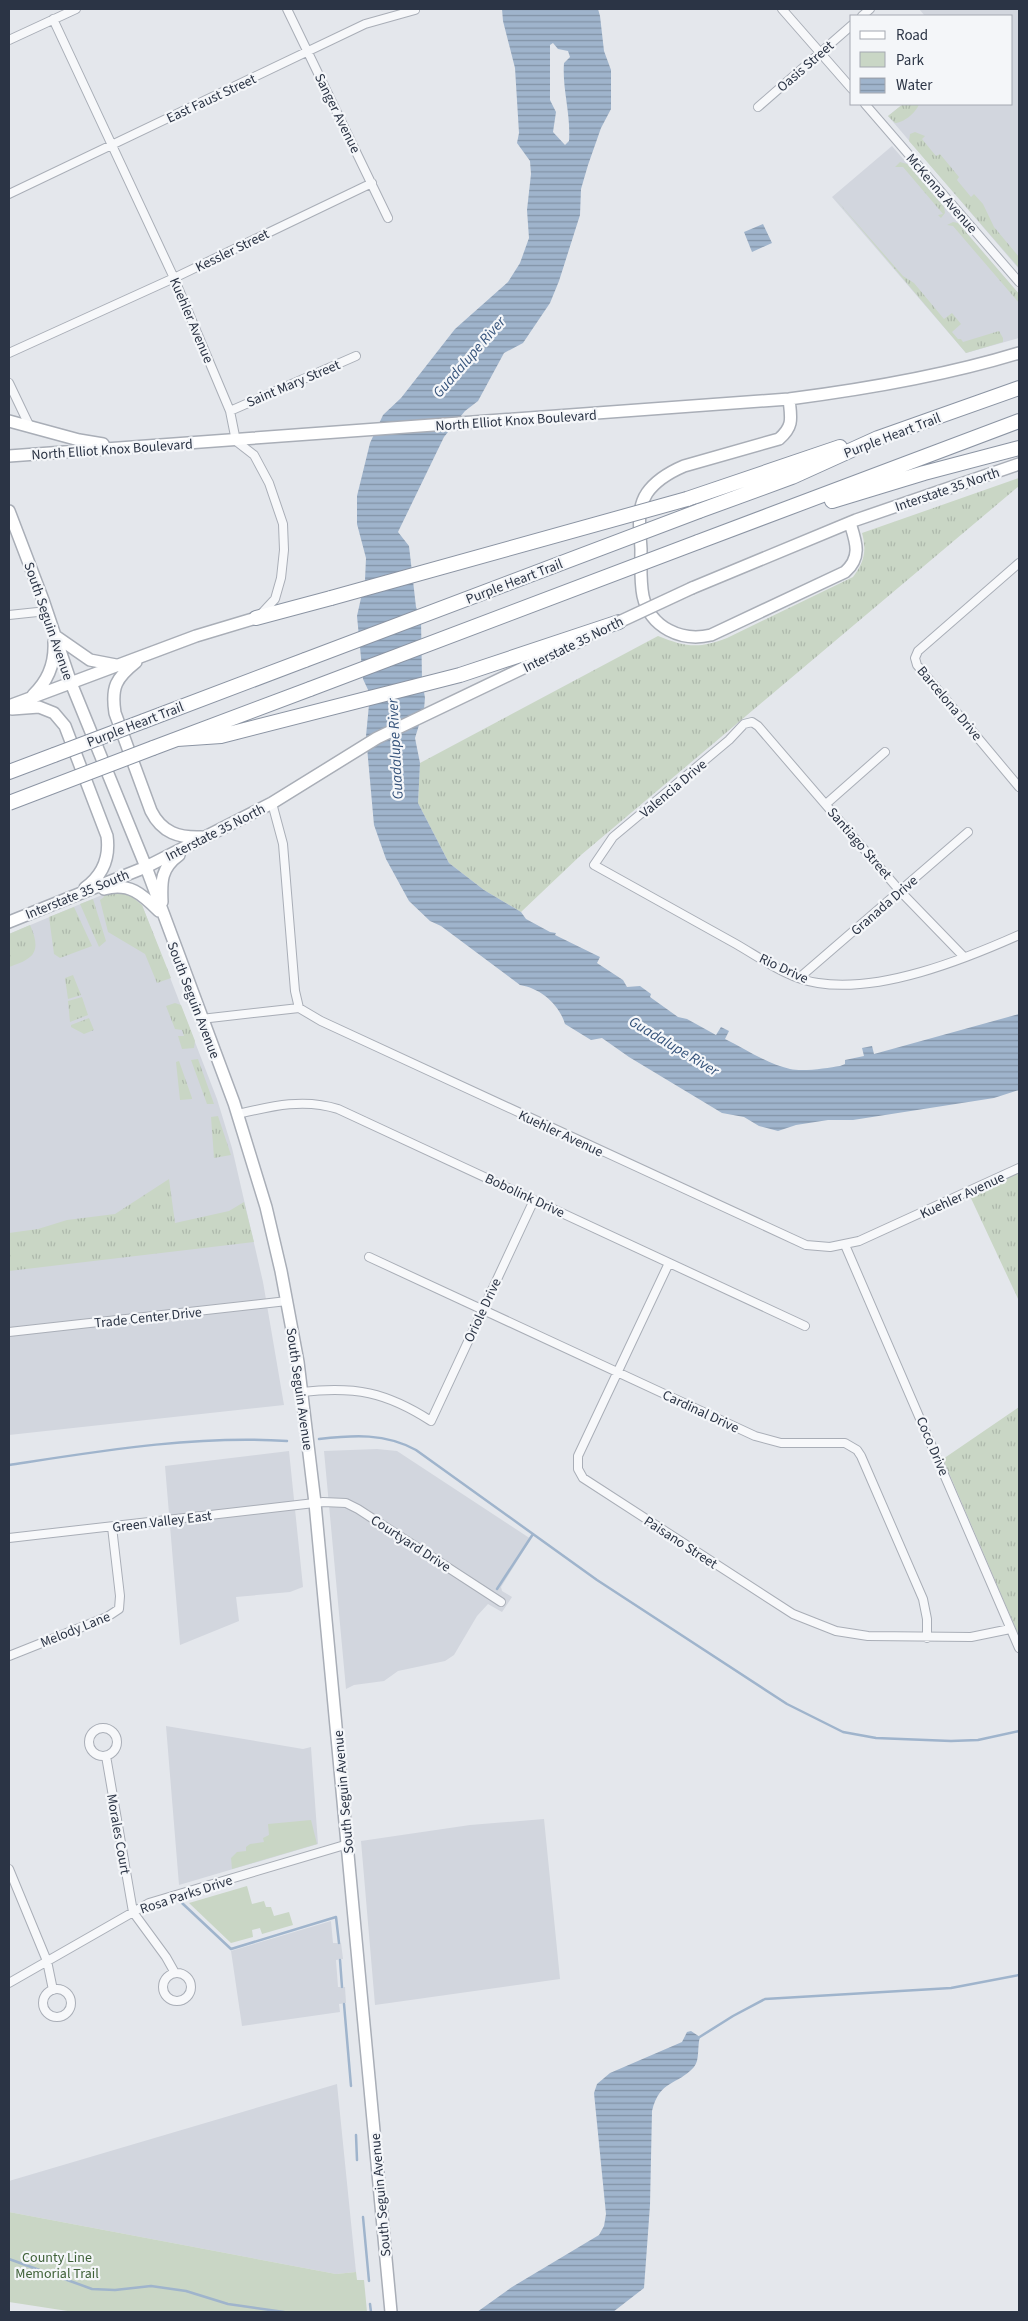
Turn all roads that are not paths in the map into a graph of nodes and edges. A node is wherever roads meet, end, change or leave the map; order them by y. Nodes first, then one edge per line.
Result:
1 (76, 9) edge
2 (288, 9) edge
3 (782, 9) edge
4 (415, 10) dead end
5 (53, 19) junction
6 (850, 27) edge
7 (9, 40) edge
8 (309, 52) junction
9 (820, 52) junction
10 (850, 87) edge
11 (866, 105) edge
12 (758, 107) dead end
13 (112, 145) junction
14 (372, 183) junction
15 (9, 194) edge
16 (388, 218) dead end
17 (174, 278) junction
18 (1019, 282) edge
19 (1019, 352) edge
20 (9, 353) edge
21 (356, 356) dead end
22 (9, 383) edge
23 (1019, 388) edge
24 (789, 399) junction
25 (230, 411) junction
26 (9, 421) edge
27 (1019, 421) edge
28 (30, 427) junction
29 (878, 438) junction
30 (236, 441) junction
31 (122, 447) junction
32 (1019, 448) edge
33 (9, 456) edge
34 (1019, 464) edge
35 (9, 511) edge
36 (754, 521) junction
37 (850, 523) junction
38 (1019, 563) edge
39 (47, 611) junction
40 (9, 615) edge
41 (256, 618) junction
42 (619, 622) junction
43 (54, 635) junction
44 (145, 655) junction
45 (118, 665) junction
46 (70, 682) junction
47 (32, 696) junction
48 (9, 706) edge
49 (9, 710) edge
50 (758, 726) joint
51 (177, 739) junction
52 (885, 752) dead end
53 (9, 772) edge
54 (1019, 787) edge
55 (9, 803) edge
56 (272, 803) junction
57 (826, 804) junction
58 (968, 832) dead end
59 (205, 837) junction
60 (594, 865) joint
61 (146, 867) junction
62 (900, 890) junction
63 (73, 896) junction
64 (162, 915) junction
65 (9, 922) edge
66 (1019, 935) edge
67 (964, 957) junction
68 (799, 978) junction
69 (299, 1008) junction
70 (201, 1018) junction
71 (238, 1114) junction
72 (1019, 1168) edge
73 (534, 1200) junction
74 (846, 1245) junction
75 (369, 1257) dead end
76 (669, 1263) junction
77 (287, 1301) junction
78 (483, 1310) junction
79 (805, 1326) dead end
80 (9, 1332) edge
81 (617, 1372) junction
82 (302, 1392) junction
83 (315, 1503) junction
84 (112, 1527) junction
85 (9, 1538) edge
86 (501, 1602) dead end
87 (1010, 1629) junction
88 (927, 1638) junction
89 (1019, 1648) edge
90 (9, 1656) edge
91 (106, 1756) dead end
92 (348, 1844) junction
93 (9, 1869) edge
94 (133, 1912) junction
95 (47, 1961) junction
96 (175, 1973) dead end
97 (9, 1983) edge
98 (53, 1990) dead end
99 (390, 2312) edge

1 - 5 street
2 - 8 street, Sanger Avenue
3 - 9 street
4 - 8 street, East Faust Street
5 - 7 street
5 - 13 street, Kuehler Avenue
6 - 9 street, Oasis Street
8 - 13 street, East Faust Street
8 - 14 street, Sanger Avenue
9 - 10 street
9 - 12 street, Oasis Street
11 - 18 street, McKenna Avenue
13 - 15 street, East Faust Street
13 - 17 street, Kuehler Avenue
14 - 16 street, Sanger Avenue
14 - 17 street, Kessler Street
17 - 20 street, Kessler Street
17 - 25 street, Kuehler Avenue
19 - 24 main road, North Elliot Knox Boulevard
21 - 25 street, Saint Mary Street
22 - 28 street
23 - 29 highway, Purple Heart Trail
24 - 30 main road, North Elliot Knox Boulevard
24 - 37 main road
25 - 30 street, Kuehler Avenue
26 - 28 main road
27 - 36 highway, Purple Heart Trail
28 - 31 main road
29 - 41 highway, bridge
29 - 53 highway, Purple Heart Trail, bridge
30 - 31 main road, North Elliot Knox Boulevard
30 - 41 street
31 - 33 main road, North Elliot Knox Boulevard
32 - 36 highway
34 - 37 main road, Interstate 35 North
35 - 39 main road, South Seguin Avenue
36 - 51 highway, Purple Heart Trail, bridge
37 - 42 main road, Interstate 35 North, bridge
38 - 54 street, Barcelona Drive
39 - 40 street
39 - 43 main road, South Seguin Avenue
41 - 44 main road
42 - 51 highway
42 - 56 main road, Interstate 35 North
43 - 45 main road
43 - 46 main road, South Seguin Avenue
43 - 47 main road
44 - 45 main road
44 - 59 main road
45 - 46 main road
46 - 47 main road
46 - 61 main road, South Seguin Avenue
47 - 48 main road
49 - 63 main road
50 - 57 street, Santiago Street
50 - 60 street, Valencia Drive
51 - 55 highway, Purple Heart Trail, bridge
52 - 57 street
56 - 59 main road, Interstate 35 North
56 - 69 street
57 - 62 street, Santiago Street
58 - 62 street, Granada Drive
59 - 61 main road, Interstate 35 North
59 - 64 main road
60 - 68 street, Rio Drive
61 - 63 main road, Interstate 35 South
61 - 64 main road, South Seguin Avenue
62 - 67 street, Santiago Street
62 - 68 street, Granada Drive
63 - 64 main road
63 - 65 main road, Interstate 35 South
64 - 70 main road, South Seguin Avenue
66 - 67 street, Rio Drive
67 - 68 street, Rio Drive
69 - 70 street
69 - 74 street, Kuehler Avenue
70 - 71 main road, South Seguin Avenue
71 - 73 street, Bobolink Drive
71 - 77 main road, South Seguin Avenue
72 - 74 street, Kuehler Avenue
73 - 76 street, Bobolink Drive
73 - 78 street, Oriole Drive
74 - 87 street, Coco Drive
75 - 78 street, Cardinal Drive
76 - 79 street, Bobolink Drive
76 - 81 street, Paisano Street
77 - 80 street, Trade Center Drive
77 - 82 main road, South Seguin Avenue
78 - 81 street, Cardinal Drive
78 - 82 street, Oriole Drive
81 - 88 street, Cardinal Drive
81 - 88 street, Paisano Street
82 - 83 main road, South Seguin Avenue
83 - 84 street, Green Valley East
83 - 86 street, Courtyard Drive
83 - 92 main road, South Seguin Avenue
84 - 85 street, Green Valley East
84 - 90 street, Melody Lane
87 - 88 street, Paisano Street
87 - 89 street, Coco Drive
91 - 94 street, Morales Court
92 - 94 street, Rosa Parks Drive
92 - 99 main road, South Seguin Avenue
93 - 95 street
94 - 95 street, Rosa Parks Drive
94 - 96 street
95 - 97 street, Rosa Parks Drive
95 - 98 street

